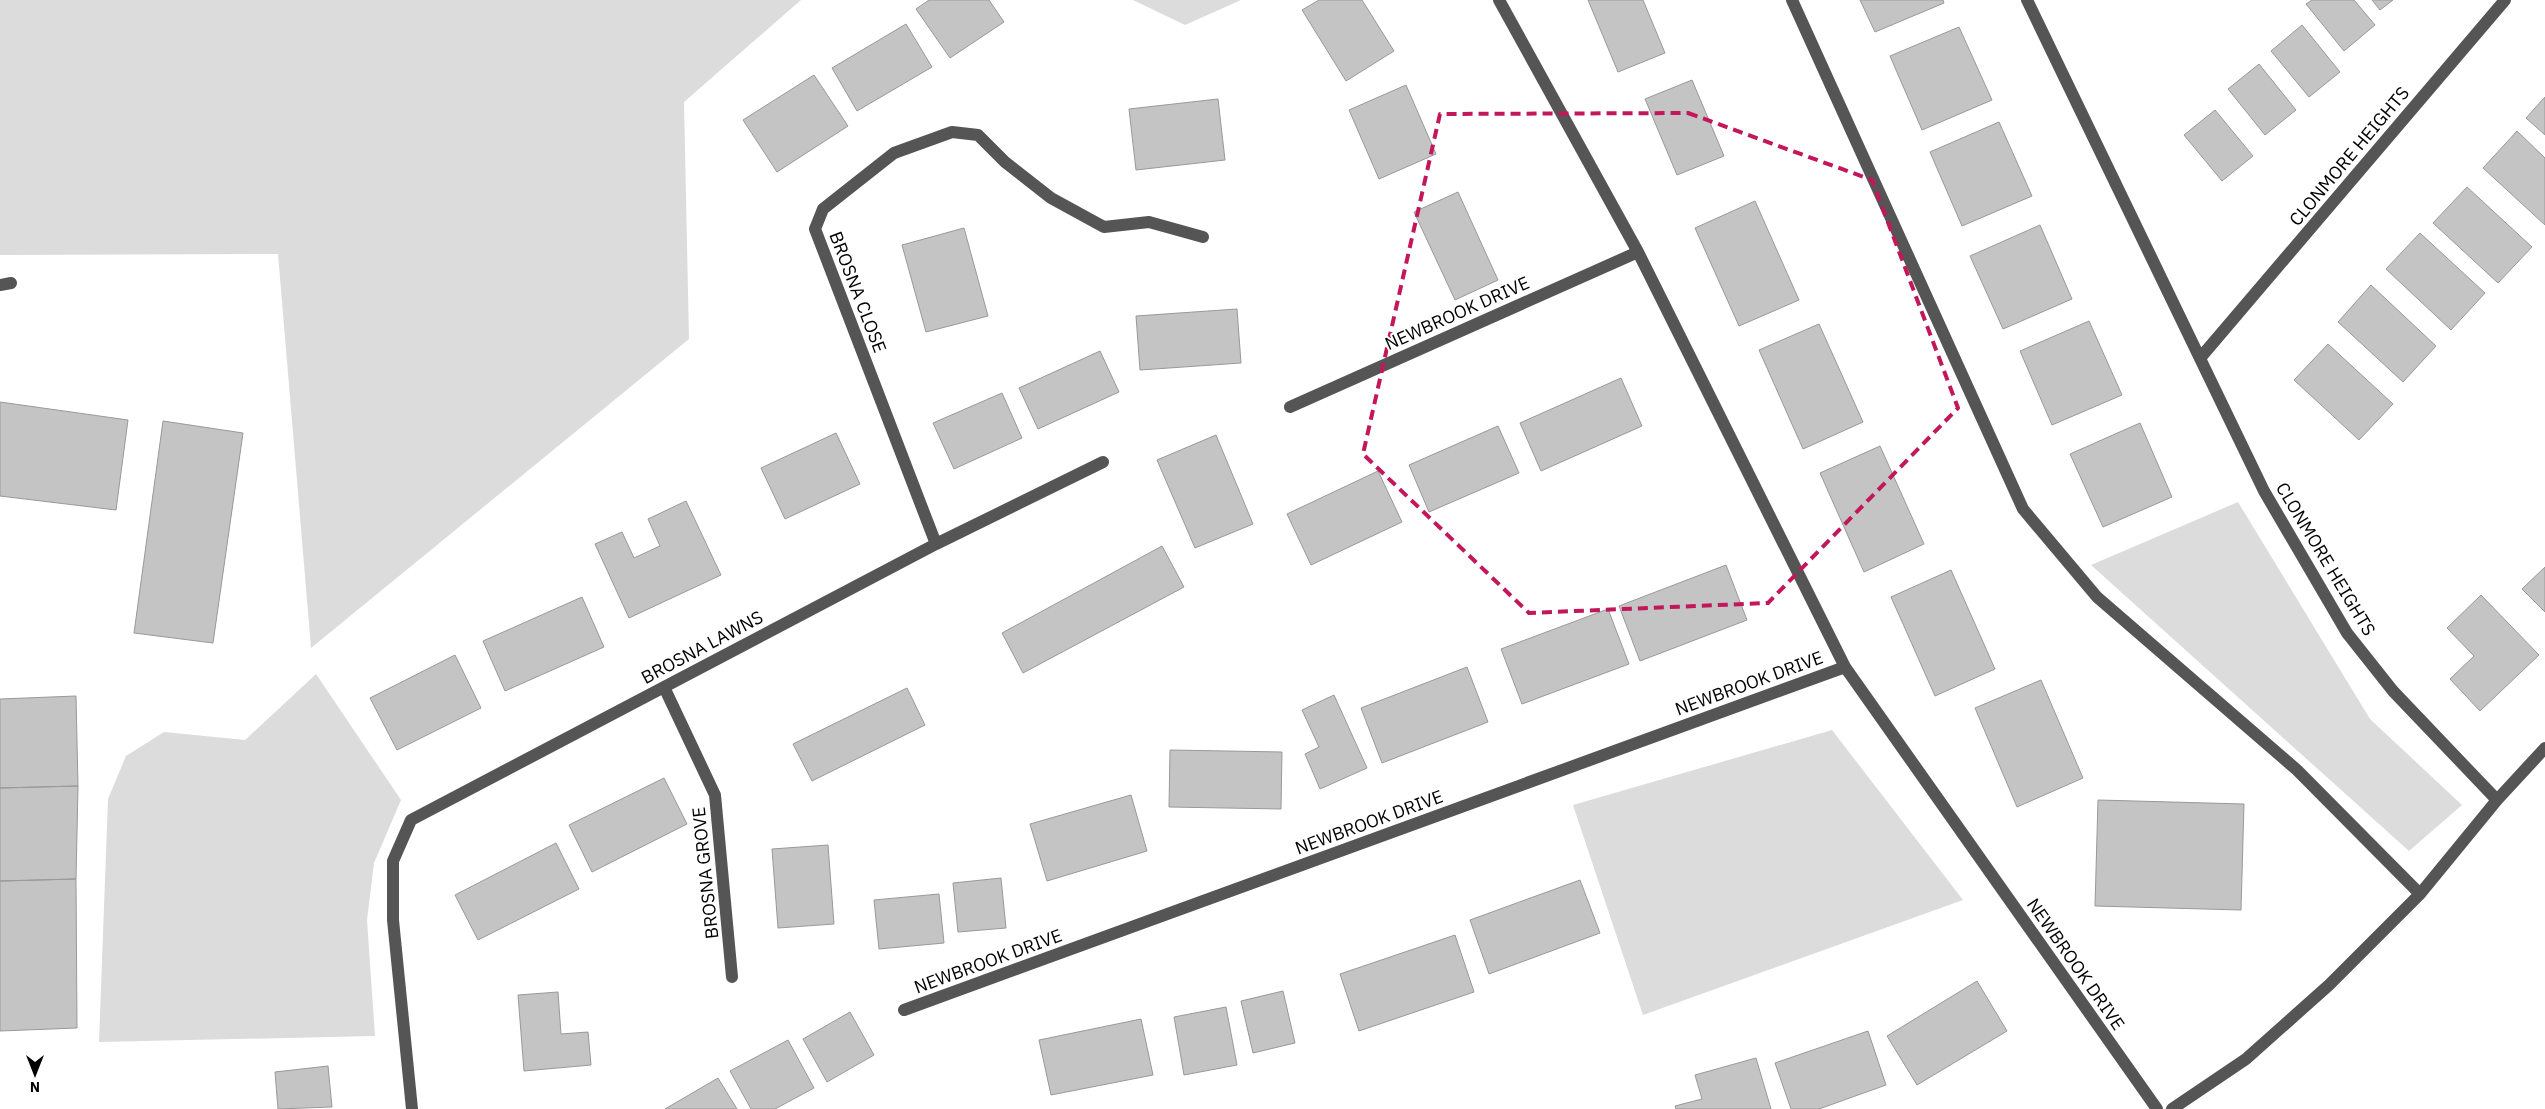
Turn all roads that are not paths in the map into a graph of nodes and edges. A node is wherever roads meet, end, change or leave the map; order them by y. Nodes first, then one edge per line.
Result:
1 (1499, 0) edge
2 (1792, 0) edge
3 (2027, 0) edge
4 (2505, 0) edge
5 (1204, 237) dead end
6 (1638, 252) junction
7 (2201, 357) junction
8 (1290, 407) dead end
9 (1103, 462) dead end
10 (936, 544) junction
11 (1845, 667) junction
12 (664, 687) junction
13 (2545, 748) edge
14 (2497, 800) junction
15 (2420, 894) junction
16 (732, 977) dead end
17 (904, 1010) dead end
18 (412, 1109) edge
19 (2157, 1109) edge
20 (2172, 1109) edge

1 - 6 street, NEWBROOK DRIVE
2 - 15 street
3 - 7 street, CLONMORE HEIGHTS
4 - 7 street, CLONMORE HEIGHTS
5 - 10 street, BROSNA CLOSE
6 - 8 street, NEWBROOK DRIVE
6 - 11 street, NEWBROOK DRIVE
7 - 14 street, CLONMORE HEIGHTS
9 - 10 street, BROSNA LAWNS
10 - 12 street, BROSNA LAWNS
11 - 17 street, NEWBROOK DRIVE
11 - 19 street, NEWBROOK DRIVE
12 - 16 street, BROSNA GROVE
12 - 18 street, BROSNA LAWNS
13 - 14 street
14 - 15 street
15 - 20 street

